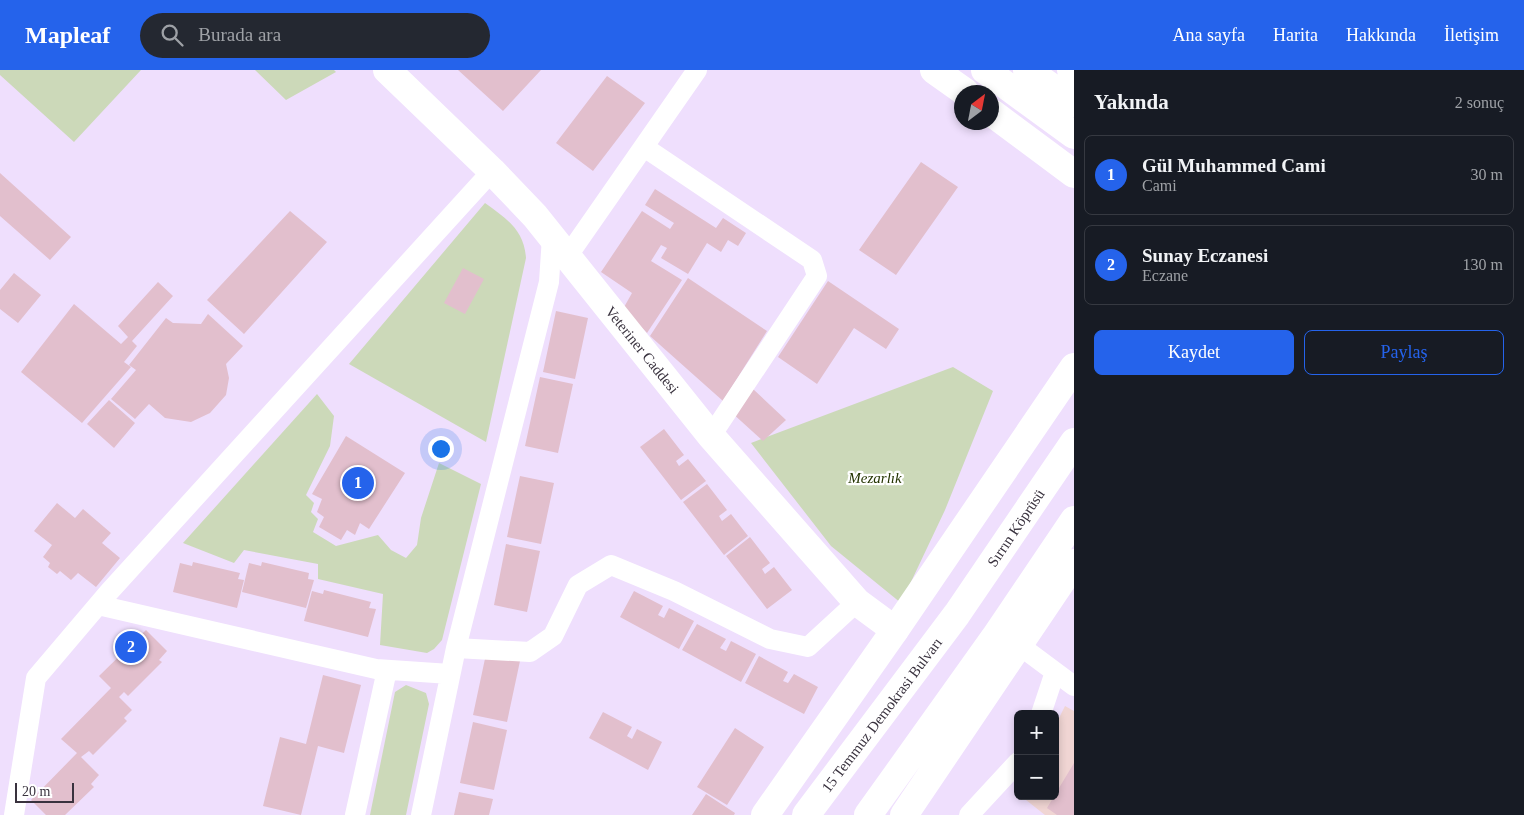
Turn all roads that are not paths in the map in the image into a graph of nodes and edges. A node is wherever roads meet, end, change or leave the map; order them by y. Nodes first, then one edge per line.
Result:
1 (387, 70) edge
2 (697, 70) edge
3 (934, 70) edge
4 (985, 70) edge
5 (1027, 70) edge
6 (1071, 70) edge
7 (1074, 72) edge
8 (955, 85) edge
9 (1074, 103) edge
10 (999, 118) edge
11 (1074, 135) edge
12 (644, 147) junction
13 (492, 171) junction
14 (1072, 174) edge
15 (560, 247) junction
16 (1074, 367) edge
17 (711, 436) junction
18 (1074, 442) edge
19 (1074, 520) edge
20 (1074, 563) edge
21 (856, 602) junction
22 (98, 605) junction
23 (957, 614) joint
24 (895, 630) junction
25 (1007, 641) junction
26 (456, 648) junction
27 (386, 670) junction
28 (1055, 672) junction
29 (450, 674) junction
30 (1074, 686) edge
31 (1042, 710) edge
32 (1014, 766) edge
33 (14, 815) edge
34 (355, 815) edge
35 (421, 815) edge
36 (765, 815) edge
37 (806, 815) edge
38 (868, 815) edge
39 (904, 815) edge
40 (969, 815) edge

1 - 13 main road, Veteriner Caddesi
2 - 12 street
3 - 8 main road
4 - 11 main road
5 - 9 main road
6 - 7 main road
10 - 14 main road
12 - 15 street
12 - 17 street
13 - 15 main road, Veteriner Caddesi
13 - 22 street
15 - 17 main road, Veteriner Caddesi
15 - 26 street
16 - 24 main road
17 - 21 main road, Veteriner Caddesi
18 - 23 main road, Sırrın Köprüsü
19 - 25 main road
20 - 25 main road
21 - 24 main road, Veteriner Caddesi
21 - 26 street
22 - 27 street
22 - 33 street
23 - 37 main road, 15 Temmuz Demokrasi Bulvarı
24 - 36 main road
25 - 28 street
25 - 38 main road
25 - 39 main road
26 - 29 street
27 - 29 street
27 - 34 street
28 - 30 street
28 - 31 street
29 - 35 street
32 - 40 street

